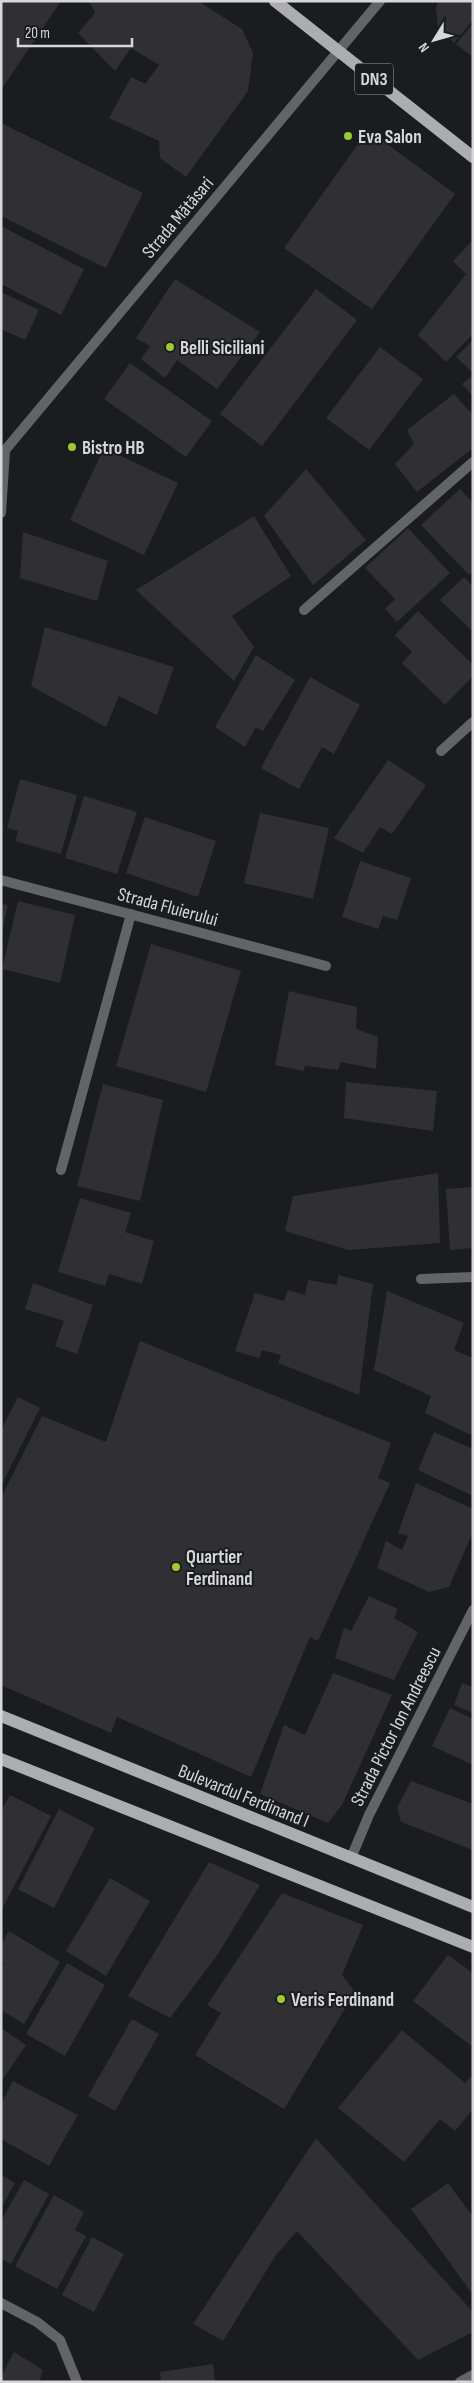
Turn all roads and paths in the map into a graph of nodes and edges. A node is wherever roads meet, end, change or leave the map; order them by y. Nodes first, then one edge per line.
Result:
1 (276, 1) edge
2 (380, 1) edge
3 (338, 50) junction
4 (473, 157) edge
5 (3, 453) edge
6 (473, 462) edge
7 (1, 513) edge
8 (304, 610) dead end
9 (473, 722) edge
10 (441, 751) dead end
11 (1, 880) edge
12 (131, 914) junction
13 (326, 966) dead end
14 (61, 1170) dead end
15 (473, 1278) edge
16 (421, 1280) dead end
17 (473, 1610) edge
18 (1, 1716) edge
19 (1, 1759) edge
20 (351, 1858) junction
21 (473, 1907) edge
22 (473, 1947) edge
23 (1, 2302) edge
24 (473, 2375) edge
25 (77, 2382) edge
26 (460, 2382) edge

1 - 3 main road, DN3
2 - 3 street, Strada Mătăsari
3 - 4 main road, DN3
3 - 5 street, Strada Mătăsari
5 - 7 street
6 - 8 street
9 - 10 street
11 - 12 street, Strada Fluierului
12 - 13 street, Strada Fluierului
12 - 14 street
15 - 16 street
17 - 20 street, Strada Pictor Ion Andreescu
18 - 20 main road, Bulevardul Ferdinand I
19 - 22 main road
20 - 21 main road, Bulevardul Ferdinand I
23 - 25 street
24 - 26 street

